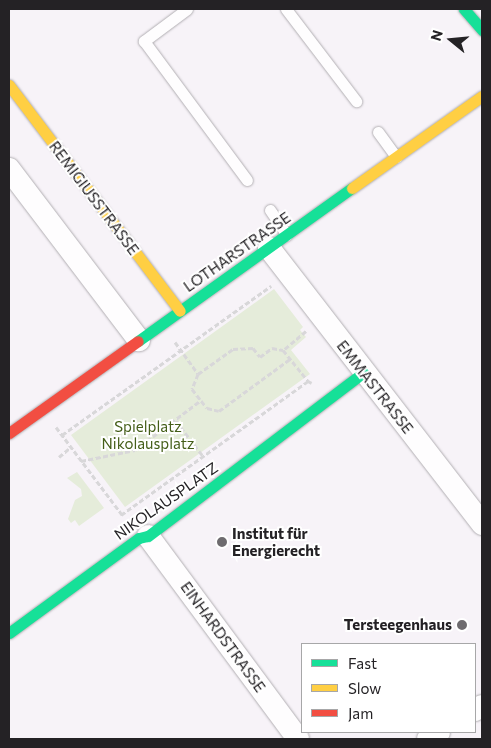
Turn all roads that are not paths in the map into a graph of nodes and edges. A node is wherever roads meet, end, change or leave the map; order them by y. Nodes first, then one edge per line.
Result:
1 (187, 9) edge
2 (286, 9) edge
3 (464, 9) edge
4 (482, 30) edge
5 (9, 85) edge
6 (482, 96) edge
7 (356, 101) dead end
8 (378, 132) dead end
9 (397, 157) junction
10 (9, 169) edge
11 (247, 180) dead end
12 (270, 210) dead end
13 (287, 235) junction
14 (263, 252) junction
15 (180, 311) junction
16 (139, 340) junction
17 (363, 372) junction
18 (9, 433) edge
19 (482, 524) edge
20 (143, 537) junction
21 (9, 633) edge
22 (298, 739) edge

1 - 11 lane
2 - 7 lane
3 - 4 street
5 - 15 street, REMIGIUSSTRASSE
6 - 9 street, LOTHARSTRASSE
8 - 9 lane
9 - 13 street, LOTHARSTRASSE
10 - 16 street
12 - 13 lane
13 - 14 street, LOTHARSTRASSE
14 - 15 street, LOTHARSTRASSE
14 - 17 street, EMMASTRASSE
15 - 16 street, LOTHARSTRASSE
16 - 18 street, LOTHARSTRASSE
17 - 19 street, EMMASTRASSE
17 - 20 street, NIKOLAUSPLATZ
20 - 21 street, NIKOLAUSPLATZ
20 - 22 street, EINHARDSTRASSE

